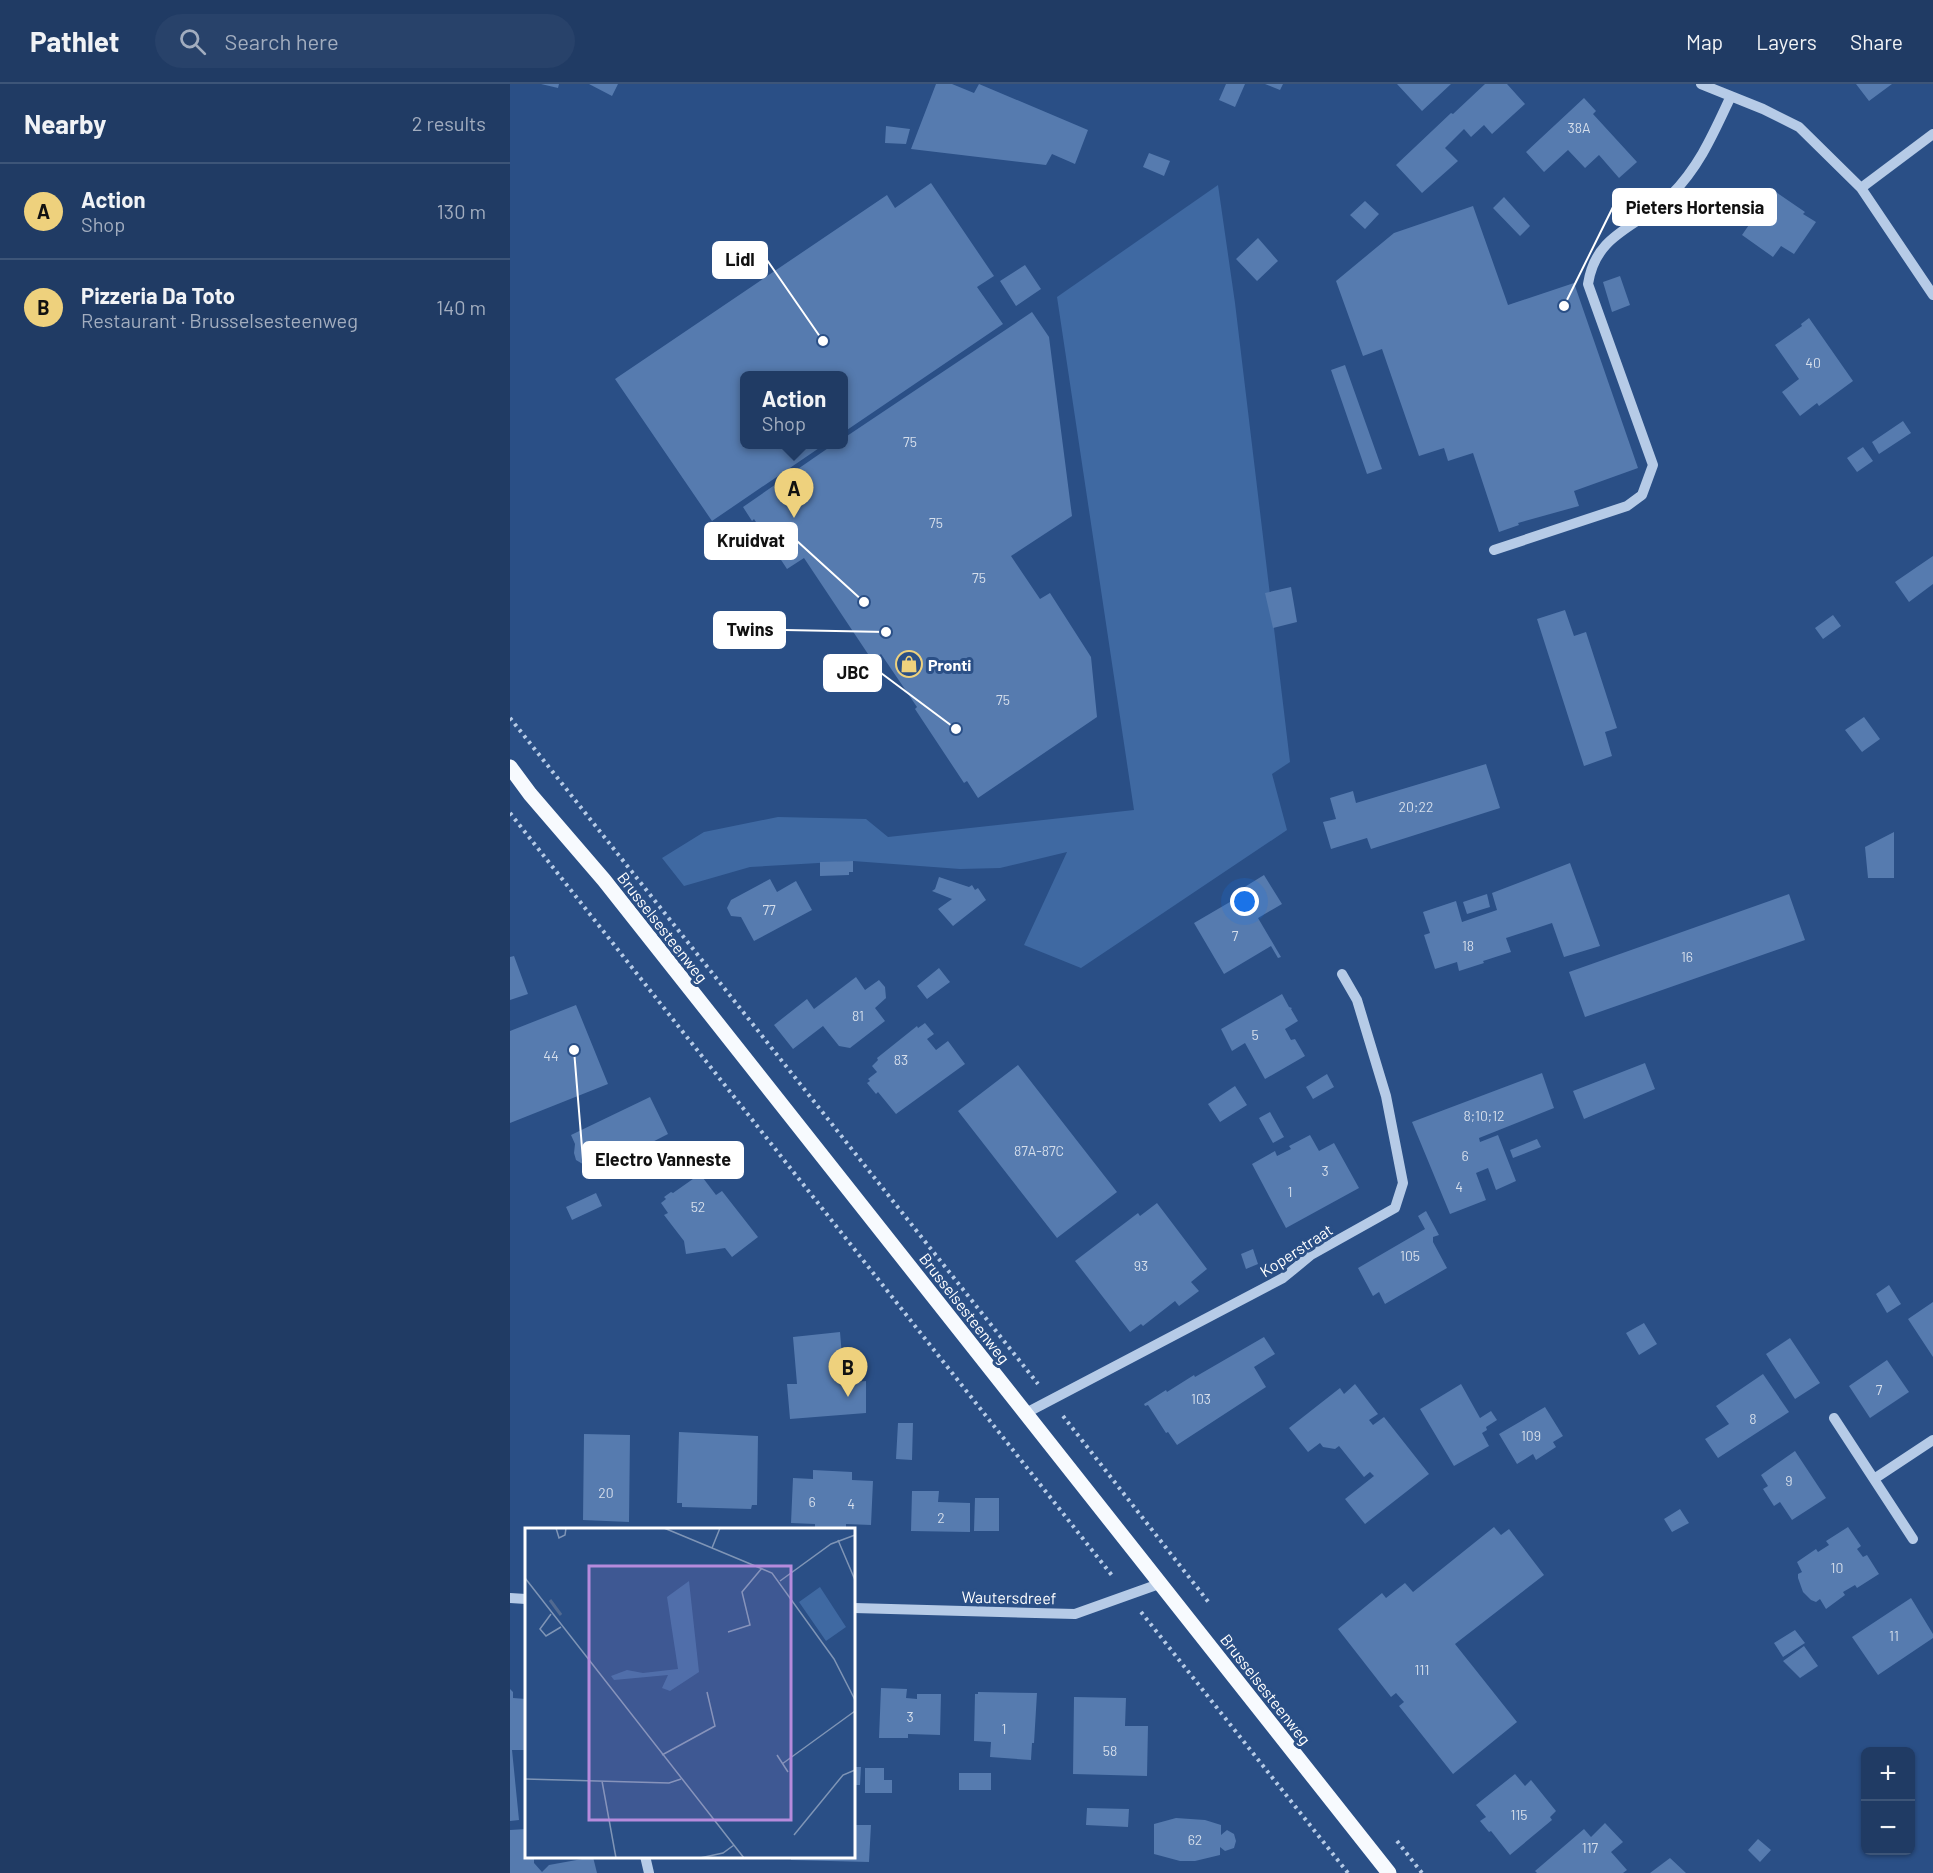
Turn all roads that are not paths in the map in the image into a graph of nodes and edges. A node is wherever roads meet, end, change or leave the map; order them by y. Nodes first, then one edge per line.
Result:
1 (1701, 84) edge
2 (1731, 96) junction
3 (1933, 134) edge
4 (1861, 188) junction
5 (1933, 296) edge
6 (1494, 550) dead end
7 (510, 767) edge
8 (1342, 974) dead end
9 (1026, 1413) junction
10 (1834, 1418) dead end
11 (1933, 1440) edge
12 (1874, 1479) junction
13 (1913, 1539) dead end
14 (1159, 1584) junction
15 (510, 1598) edge
16 (525, 1599) edge
17 (855, 1608) edge
18 (645, 1858) edge
19 (649, 1873) edge
20 (1389, 1873) edge

1 - 2 street
2 - 4 street
2 - 6 street
3 - 4 street
4 - 5 street
7 - 9 main road, Brusselsesteenweg
8 - 9 street, Koperstraat
9 - 14 main road, Brusselsesteenweg
10 - 12 street
11 - 12 street
12 - 13 street
14 - 17 street, Wautersdreef
14 - 20 main road, Brusselsesteenweg
15 - 16 street
18 - 19 street

